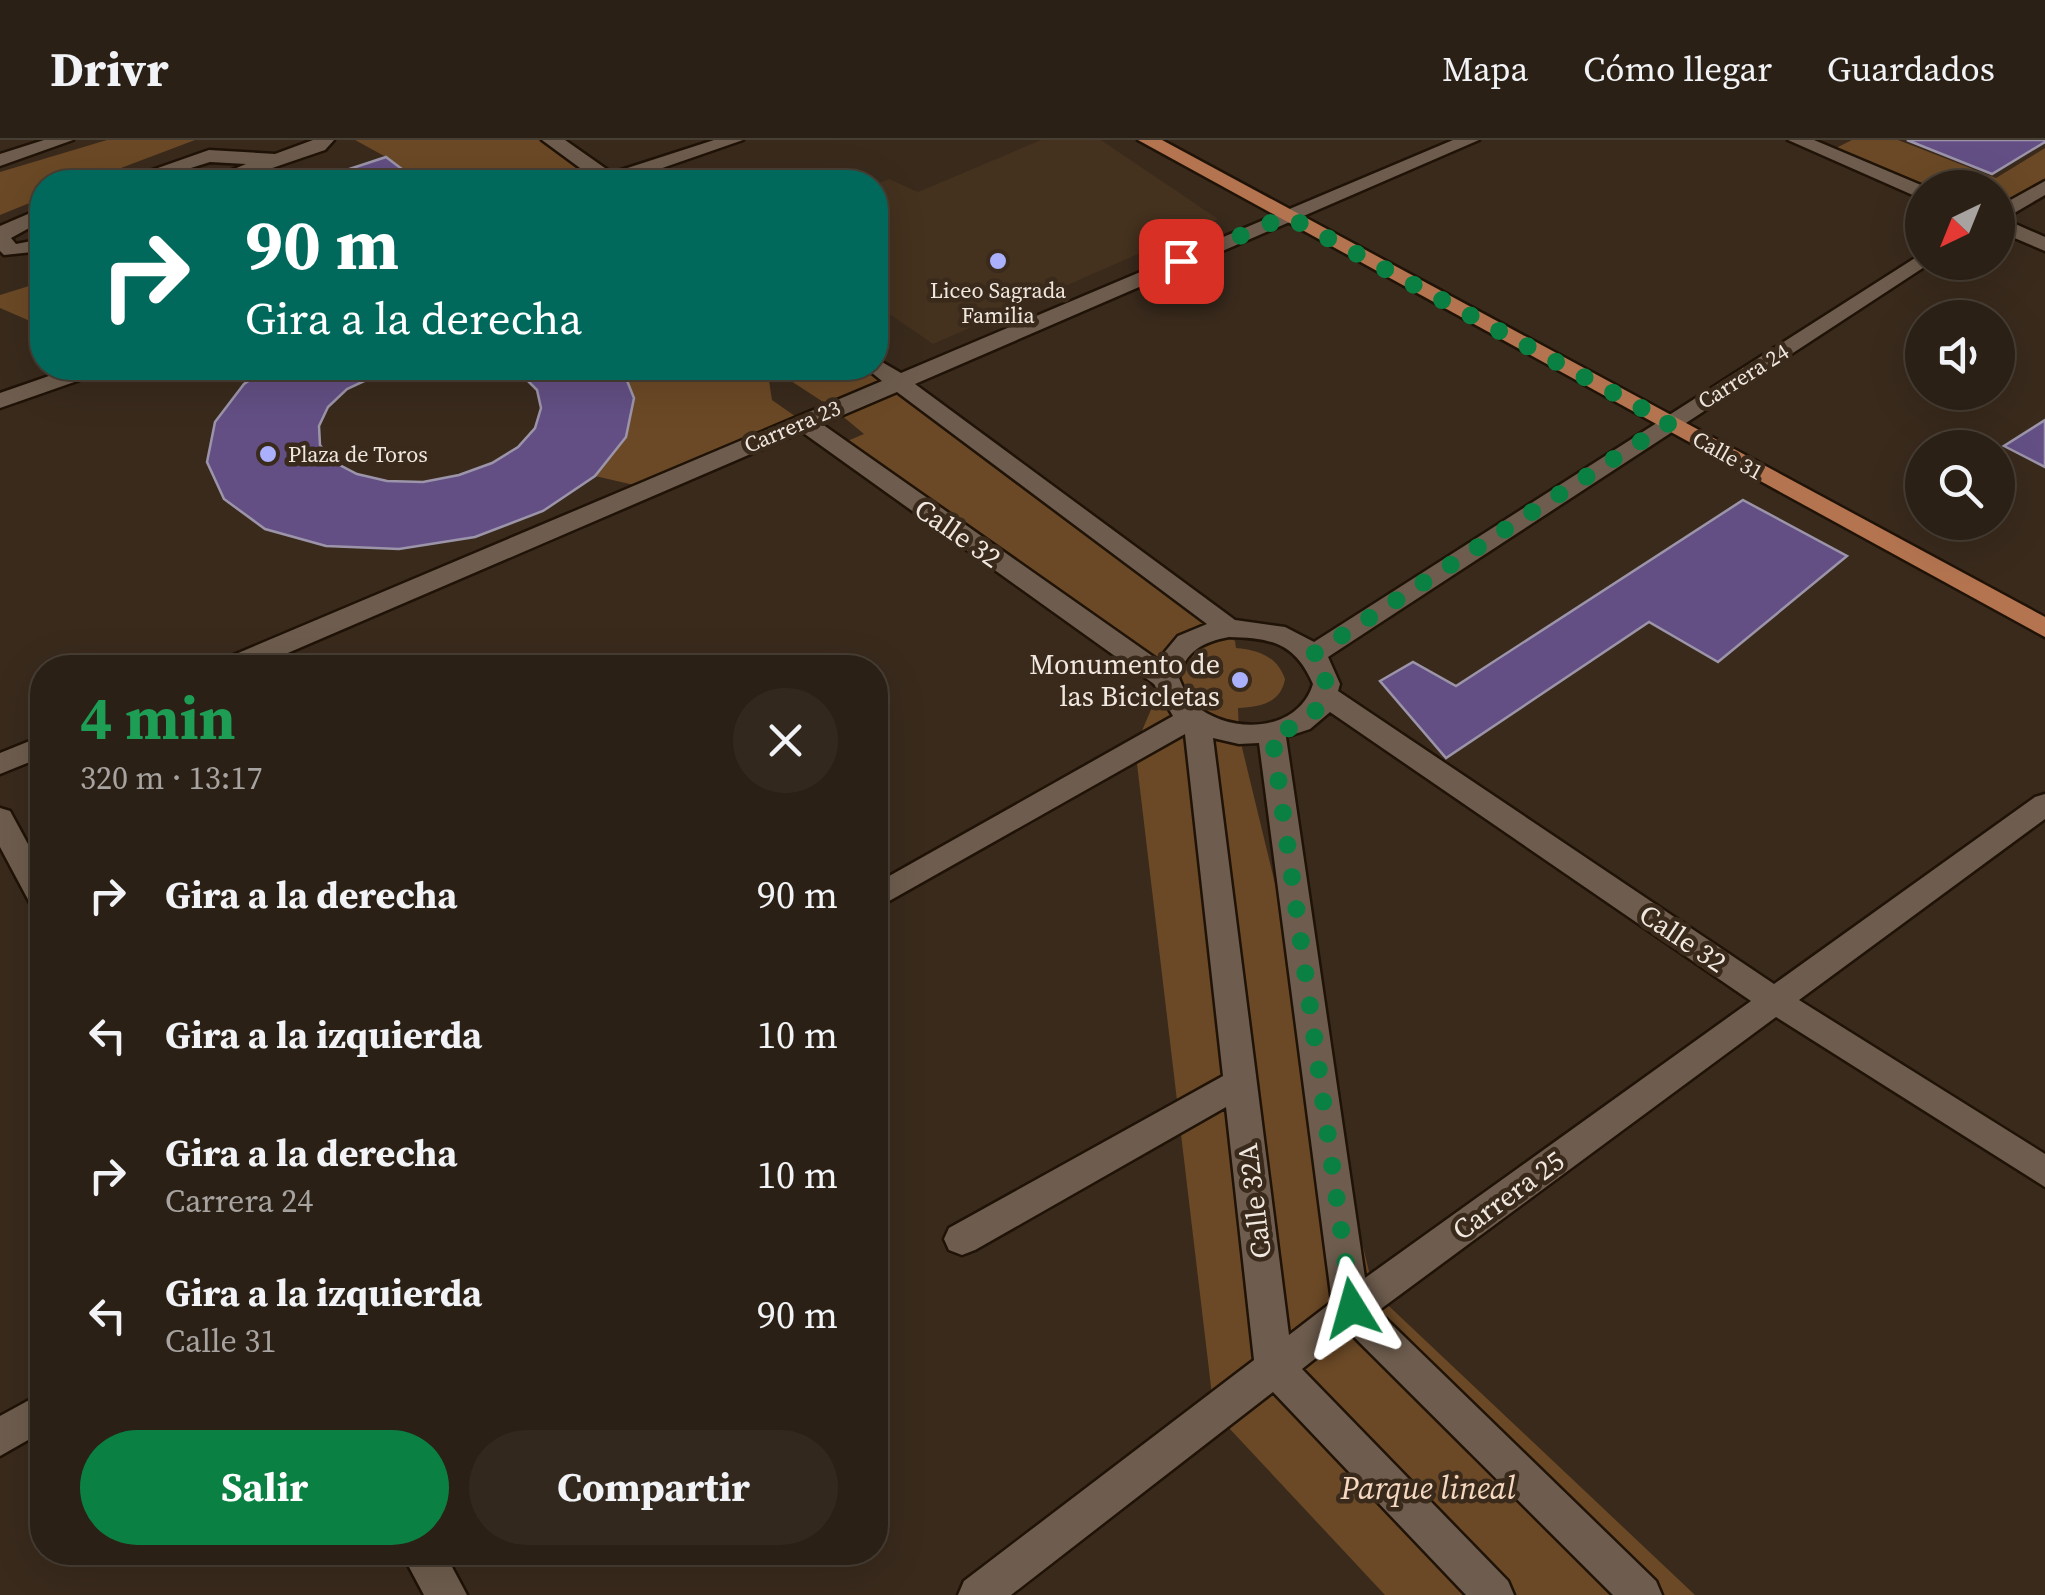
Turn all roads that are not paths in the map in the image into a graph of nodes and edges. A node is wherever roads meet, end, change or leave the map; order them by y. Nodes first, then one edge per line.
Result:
1 (63, 140) edge
2 (324, 140) edge
3 (552, 140) edge
4 (732, 140) edge
5 (1148, 140) edge
6 (1470, 140) edge
7 (1798, 140) edge
8 (0, 160) edge
9 (276, 160) junction
10 (165, 170) edge
11 (247, 170) edge
12 (593, 170) edge
13 (644, 170) edge
14 (1905, 185) edge
15 (2045, 188) edge
16 (2015, 205) edge
17 (1287, 216) junction
18 (30, 219) edge
19 (2015, 231) edge
20 (0, 237) edge
21 (2045, 244) edge
22 (30, 247) edge
23 (1905, 273) edge
24 (888, 374) edge
25 (59, 380) edge
26 (898, 381) junction
27 (0, 401) edge
28 (802, 421) junction
29 (1669, 423) junction
30 (1229, 628) junction
31 (2045, 628) edge
32 (257, 655) edge
33 (1312, 655) junction
34 (1165, 678) junction
35 (1325, 695) junction
36 (1194, 720) junction
37 (1272, 734) junction
38 (30, 751) edge
39 (0, 764) edge
40 (2045, 804) edge
41 (0, 819) edge
42 (30, 875) edge
43 (888, 891) edge
44 (1774, 1000) junction
45 (1240, 1083) junction
46 (2045, 1172) edge
47 (962, 1239) dead end
48 (1352, 1308) junction
49 (1274, 1367) junction
50 (30, 1419) edge
51 (0, 1438) edge
52 (429, 1565) edge
53 (447, 1595) edge
54 (978, 1595) edge
55 (1494, 1595) edge
56 (1642, 1595) edge

1 - 8 street
2 - 9 street
3 - 12 street
4 - 13 street
5 - 17 main road, Calle 31
6 - 17 street, Carrera 23
7 - 14 street
9 - 10 street
9 - 11 street
15 - 16 street
17 - 26 street, Carrera 23
17 - 29 main road, Calle 31
18 - 20 street
19 - 21 street
20 - 22 street
23 - 29 street, Carrera 24
24 - 26 street
25 - 27 street
26 - 28 street, Carrera 23
26 - 30 street
28 - 32 street, Carrera 23
28 - 34 street, Calle 32
29 - 31 main road, Calle 31
29 - 33 street, Carrera 24
30 - 33 street
30 - 34 street
33 - 35 street
34 - 36 street
35 - 37 street
35 - 44 street, Calle 32
36 - 37 street
36 - 43 street
36 - 45 street, Calle 32A
37 - 48 street
38 - 39 street
40 - 44 street, Carrera 25
41 - 42 street
44 - 46 street, Calle 32
44 - 48 street, Carrera 25
45 - 47 street
45 - 49 street, Calle 32A
48 - 49 street, Carrera 25
48 - 56 street
49 - 54 street, Carrera 25
49 - 55 street
50 - 51 street
52 - 53 street

